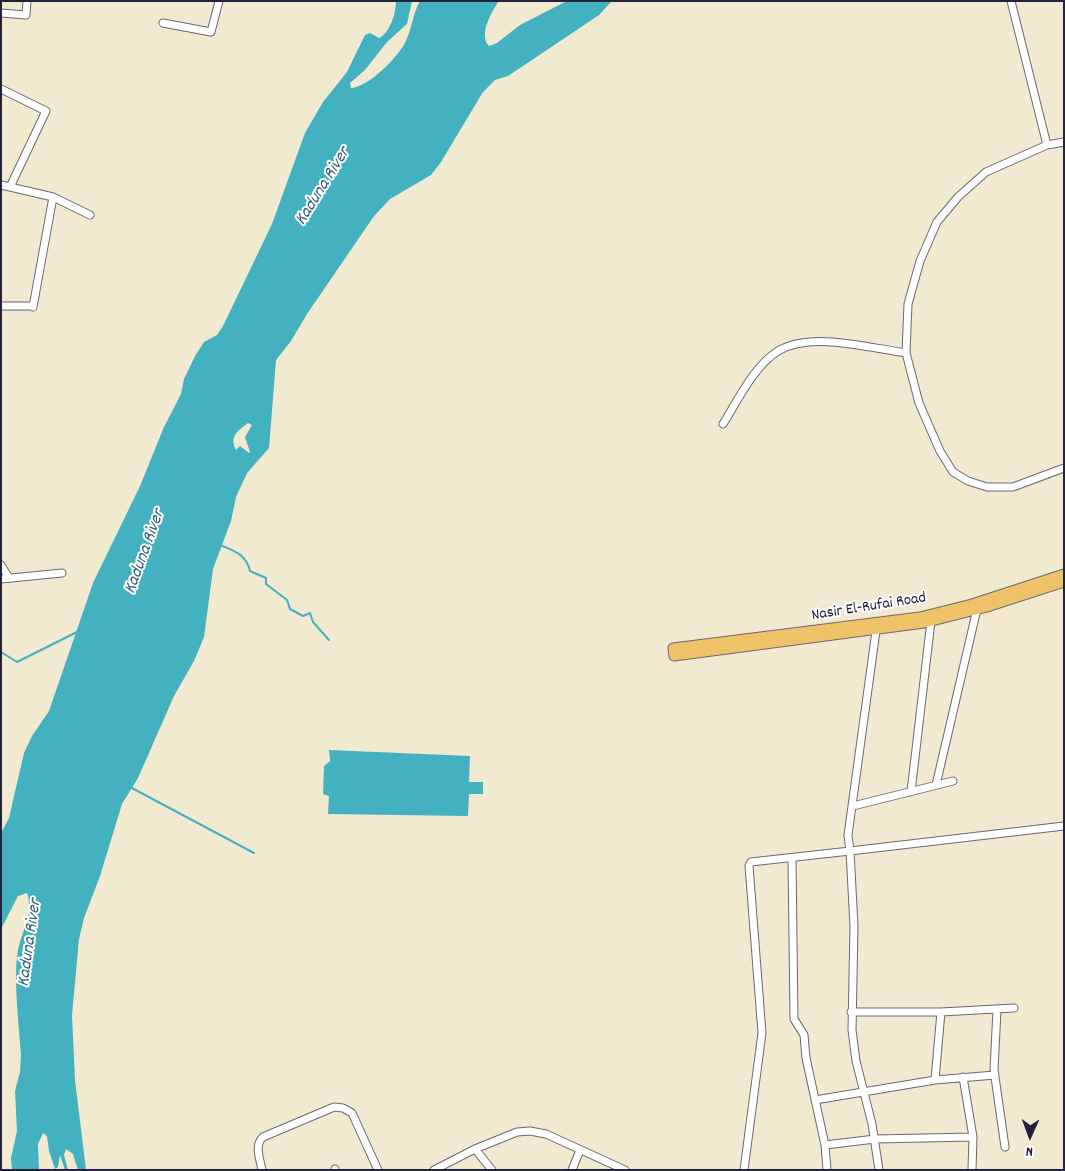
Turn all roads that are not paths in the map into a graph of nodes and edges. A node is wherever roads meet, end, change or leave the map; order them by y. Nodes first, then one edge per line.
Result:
1 (27, 1) edge
2 (219, 1) edge
3 (1011, 1) edge
4 (1, 13) edge
5 (163, 23) dead end
6 (1, 89) edge
7 (1064, 142) edge
8 (1047, 145) junction
9 (1, 184) edge
10 (10, 187) junction
11 (53, 197) junction
12 (90, 216) dead end
13 (1, 306) edge
14 (906, 353) junction
15 (723, 424) dead end
16 (1064, 468) edge
17 (1, 565) edge
18 (62, 573) dead end
19 (1064, 574) edge
20 (5, 578) edge
21 (1064, 582) edge
22 (977, 609) junction
23 (931, 621) junction
24 (876, 631) junction
25 (778, 639) junction
26 (673, 648) dead end
27 (953, 781) dead end
28 (936, 785) junction
29 (912, 792) junction
30 (853, 806) junction
31 (1064, 826) edge
32 (850, 851) junction
33 (792, 858) junction
34 (1014, 1008) dead end
35 (997, 1010) junction
36 (851, 1012) junction
37 (941, 1012) junction
38 (994, 1075) junction
39 (963, 1077) junction
40 (935, 1080) junction
41 (863, 1091) junction
42 (815, 1100) junction
43 (973, 1137) junction
44 (875, 1139) junction
45 (825, 1145) junction
46 (1005, 1147) dead end
47 (475, 1149) junction
48 (580, 1150) junction
49 (262, 1170) edge
50 (378, 1170) edge
51 (434, 1170) edge
52 (492, 1170) edge
53 (572, 1170) edge
54 (625, 1170) edge
55 (744, 1170) edge
56 (828, 1170) edge
57 (879, 1170) edge
58 (972, 1170) edge

1 - 4 street
2 - 5 street
3 - 8 street
6 - 10 street
7 - 8 street
8 - 14 street
9 - 10 street
10 - 11 street
11 - 12 street
11 - 13 street
14 - 15 street
14 - 16 street
17 - 20 street
18 - 20 street
19 - 25 main road, Nasir El-Rufai Road
21 - 22 main road, Nasir El-Rufai Road
22 - 23 main road, Nasir El-Rufai Road
22 - 28 street
23 - 24 main road, Nasir El-Rufai Road
23 - 29 street
24 - 25 main road, Nasir El-Rufai Road
24 - 30 street
25 - 26 main road
27 - 28 street
28 - 29 street
29 - 30 street
30 - 32 street
31 - 32 street
32 - 33 street
32 - 36 street
33 - 42 street
33 - 55 street
34 - 35 street
35 - 37 street
35 - 38 street
36 - 37 street
36 - 41 street
37 - 40 street
38 - 39 street
38 - 46 street
39 - 40 street
39 - 43 street
40 - 41 street
41 - 42 street
41 - 44 street
42 - 45 street
43 - 44 street
43 - 58 street
44 - 45 street
44 - 57 street
45 - 56 street
47 - 48 street
47 - 51 street
47 - 52 street
48 - 53 street
48 - 54 street
49 - 50 street

